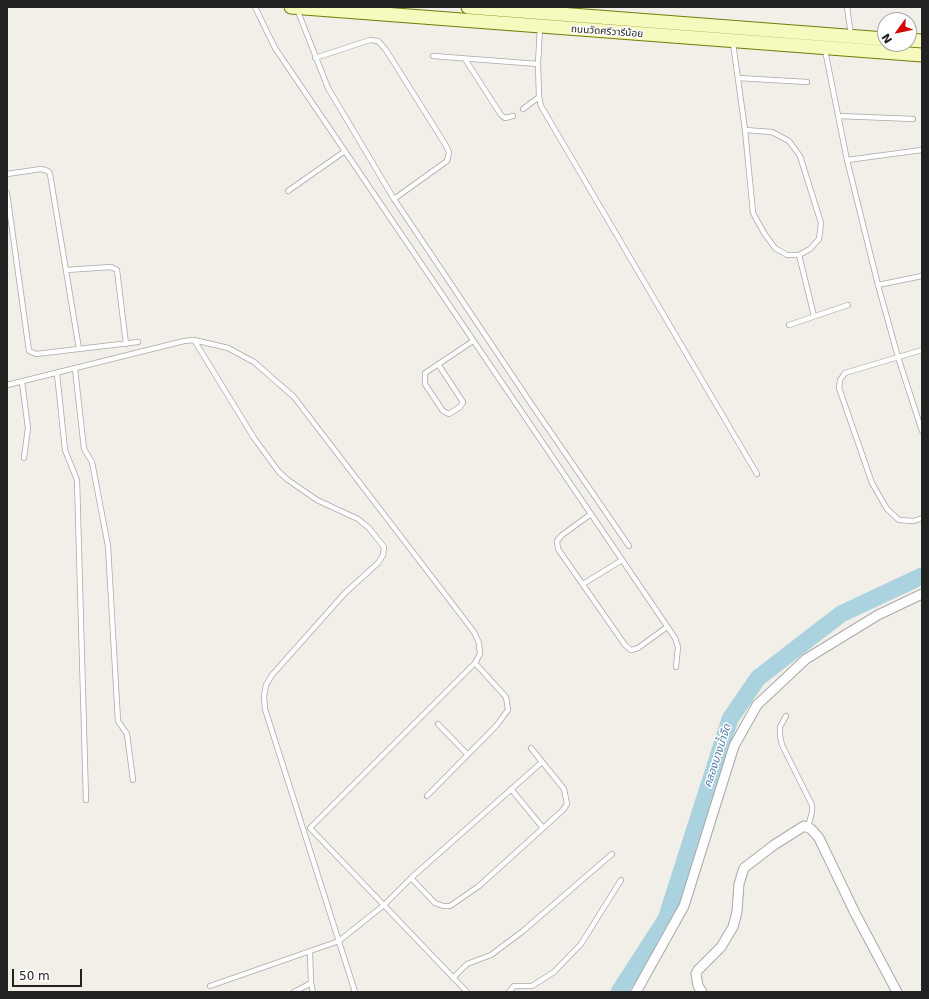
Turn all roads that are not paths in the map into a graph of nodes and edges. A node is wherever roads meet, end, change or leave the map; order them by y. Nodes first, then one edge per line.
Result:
1 (255, 7) edge
2 (291, 7) edge
3 (468, 7) edge
4 (847, 7) edge
5 (296, 8) edge
6 (540, 27) junction
7 (851, 36) junction
8 (877, 38) edge
9 (733, 42) junction
10 (824, 48) junction
11 (922, 55) edge
12 (433, 56) dead end
13 (315, 58) junction
14 (465, 59) junction
15 (538, 64) junction
16 (738, 78) junction
17 (807, 82) dead end
18 (539, 97) junction
19 (523, 109) dead end
20 (513, 116) dead end
21 (839, 116) junction
22 (913, 119) dead end
23 (745, 130) junction
24 (922, 150) edge
25 (345, 151) junction
26 (847, 160) junction
27 (7, 174) edge
28 (288, 191) dead end
29 (7, 193) edge
30 (394, 199) junction
31 (799, 255) junction
32 (66, 270) junction
33 (922, 276) edge
34 (878, 285) junction
35 (848, 305) dead end
36 (814, 316) junction
37 (789, 325) dead end
38 (194, 340) junction
39 (473, 341) junction
40 (138, 342) dead end
41 (126, 344) junction
42 (79, 349) junction
43 (922, 350) edge
44 (898, 357) junction
45 (438, 364) junction
46 (76, 369) junction
47 (57, 374) junction
48 (22, 382) junction
49 (7, 385) edge
50 (922, 431) edge
51 (24, 458) dead end
52 (757, 474) dead end
53 (591, 514) junction
54 (922, 518) edge
55 (629, 546) dead end
56 (622, 560) junction
57 (583, 584) junction
58 (922, 594) edge
59 (668, 627) junction
60 (475, 664) junction
61 (676, 667) dead end
62 (786, 716) dead end
63 (438, 724) dead end
64 (531, 748) dead end
65 (467, 754) junction
66 (542, 762) junction
67 (133, 780) dead end
68 (511, 789) junction
69 (427, 796) dead end
70 (86, 800) dead end
71 (808, 827) junction
72 (310, 828) junction
73 (543, 828) junction
74 (303, 829) junction
75 (612, 854) dead end
76 (411, 878) junction
77 (621, 880) dead end
78 (384, 905) junction
79 (339, 941) junction
80 (310, 952) junction
81 (453, 978) junction
82 (311, 983) junction
83 (210, 986) dead end
84 (294, 992) edge
85 (313, 992) edge
86 (355, 992) edge
87 (467, 992) edge
88 (509, 992) edge
89 (636, 992) edge
90 (702, 992) edge
91 (897, 992) edge

1 - 25 lane
2 - 5 main road, ถนนวัดศรีวารีน้อย
3 - 7 main road, ถนนวัดศรีวารีน้อย
4 - 7 lane
5 - 6 main road, ถนนวัดศรีวารีน้อย
5 - 13 lane
6 - 9 main road, ถนนวัดศรีวารีน้อย
6 - 15 lane
7 - 8 main road, ถนนวัดศรีวารีน้อย
9 - 10 main road, ถนนวัดศรีวารีน้อย
9 - 16 lane
10 - 11 main road, ถนนวัดศรีวารีน้อย
10 - 21 lane
12 - 14 lane
13 - 30 lane
13 - 30 lane
14 - 15 lane
14 - 20 lane
15 - 18 lane
16 - 17 lane
16 - 23 lane
18 - 19 lane
18 - 52 lane
21 - 22 lane
21 - 26 lane
23 - 31 lane
23 - 31 lane
24 - 26 lane
25 - 28 lane
25 - 39 lane
26 - 34 lane
27 - 32 lane
29 - 42 lane
30 - 55 lane
31 - 36 lane
32 - 41 lane
32 - 42 lane
33 - 34 lane
34 - 44 lane
35 - 36 lane
36 - 37 lane
38 - 46 lane
38 - 60 lane
38 - 74 lane
39 - 45 lane
39 - 53 lane
40 - 41 lane
41 - 42 lane
43 - 44 lane
44 - 50 lane
44 - 54 lane
45 - 45 lane
46 - 47 lane
46 - 67 lane
47 - 48 lane
47 - 70 lane
48 - 49 lane
48 - 51 lane
53 - 56 lane
53 - 57 lane
56 - 57 lane
56 - 59 lane
57 - 59 lane
58 - 89 street
59 - 61 lane
60 - 65 lane
60 - 72 lane
62 - 71 lane
63 - 65 lane
64 - 66 lane
65 - 69 lane
66 - 68 lane
66 - 73 lane
68 - 73 lane
68 - 76 lane
71 - 90 street
71 - 91 street
72 - 74 lane
72 - 78 lane
73 - 76 lane
74 - 79 lane
75 - 81 lane
76 - 78 lane
77 - 88 lane
78 - 79 lane
78 - 81 lane
79 - 80 lane
79 - 86 lane
80 - 82 lane
80 - 83 lane
81 - 87 lane
82 - 84 lane
82 - 85 lane

